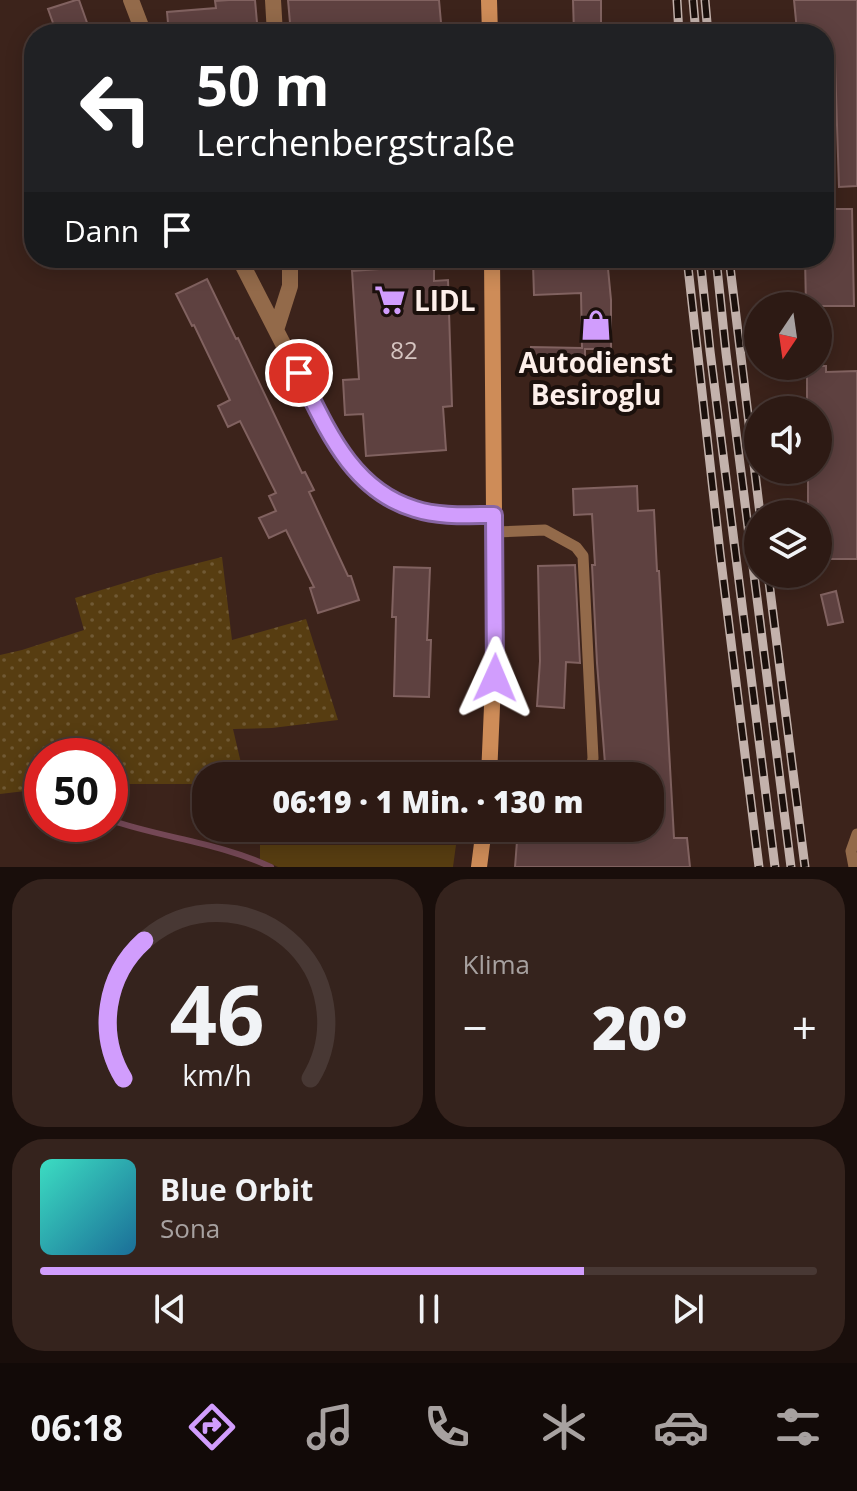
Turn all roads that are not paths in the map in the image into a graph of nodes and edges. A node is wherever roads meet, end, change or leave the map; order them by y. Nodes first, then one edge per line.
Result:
1 (131, 0) edge
2 (273, 0) edge
3 (489, 0) edge
4 (140, 24) edge
5 (274, 24) edge
6 (490, 24) edge
7 (244, 268) edge
8 (290, 268) edge
9 (492, 268) edge
10 (276, 330) junction
11 (495, 524) junction
12 (490, 762) edge
13 (592, 762) edge
14 (857, 834) edge
15 (482, 842) edge
16 (479, 867) edge
17 (854, 867) edge

1 - 4 street
2 - 5 street
3 - 6 main road
7 - 10 street
8 - 10 street
9 - 11 main road
10 - 11 street
11 - 12 main road
11 - 13 lane
14 - 17 lane
15 - 16 main road

